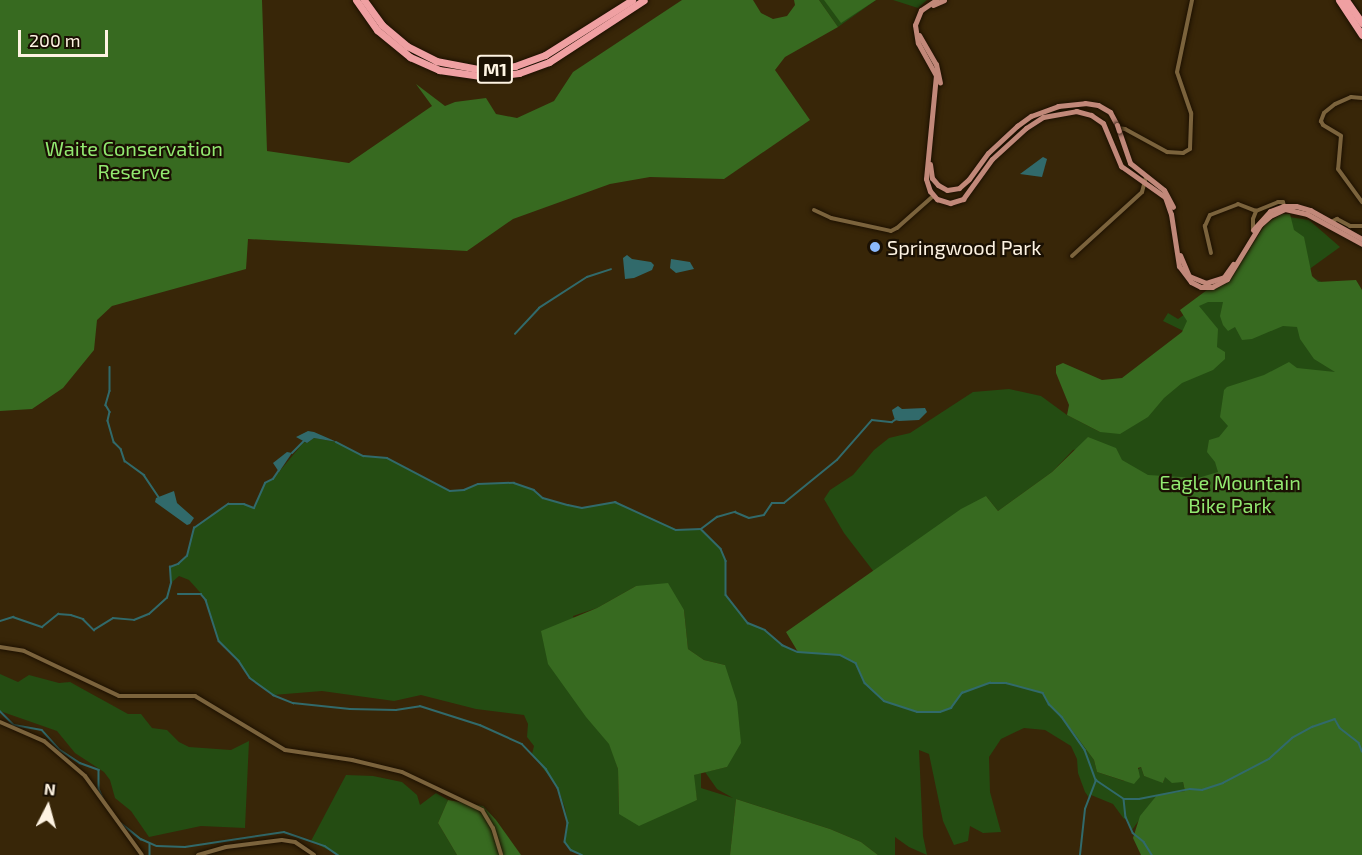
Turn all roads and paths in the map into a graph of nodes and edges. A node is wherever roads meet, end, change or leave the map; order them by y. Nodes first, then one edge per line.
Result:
1 (356, 0) edge
2 (364, 0) edge
3 (646, 0) edge
4 (936, 0) edge
5 (944, 0) edge
6 (1192, 0) edge
7 (1338, 0) edge
8 (1346, 0) edge
9 (632, 4) edge
10 (1362, 23) edge
11 (1362, 35) edge
12 (1362, 98) edge
13 (1117, 128) junction
14 (1145, 179) junction
15 (934, 182) junction
16 (941, 188) junction
17 (933, 196) junction
18 (1362, 202) edge
19 (1285, 208) junction
20 (814, 210) dead end
21 (1256, 211) junction
22 (1330, 224) junction
23 (1362, 226) edge
24 (1253, 230) junction
25 (1362, 242) edge
26 (1212, 253) dead end
27 (1072, 256) dead end
28 (0, 647) edge
29 (0, 722) edge
30 (142, 855) edge
31 (198, 855) edge
32 (314, 855) edge
33 (501, 855) edge

1 - 9 highway, M1
2 - 9 highway, M1
3 - 9 highway
4 - 17 main road
5 - 15 main road
6 - 13 street
7 - 11 highway
8 - 10 highway
12 - 18 street
13 - 14 main road
13 - 16 main road
14 - 17 main road
14 - 19 main road
14 - 24 main road
14 - 27 street
15 - 16 main road
15 - 17 main road
16 - 17 main road
17 - 20 street
19 - 21 street
19 - 22 main road
19 - 24 main road
21 - 24 street
21 - 26 street
22 - 23 street
22 - 25 main road
28 - 33 street
29 - 30 street
31 - 32 street

